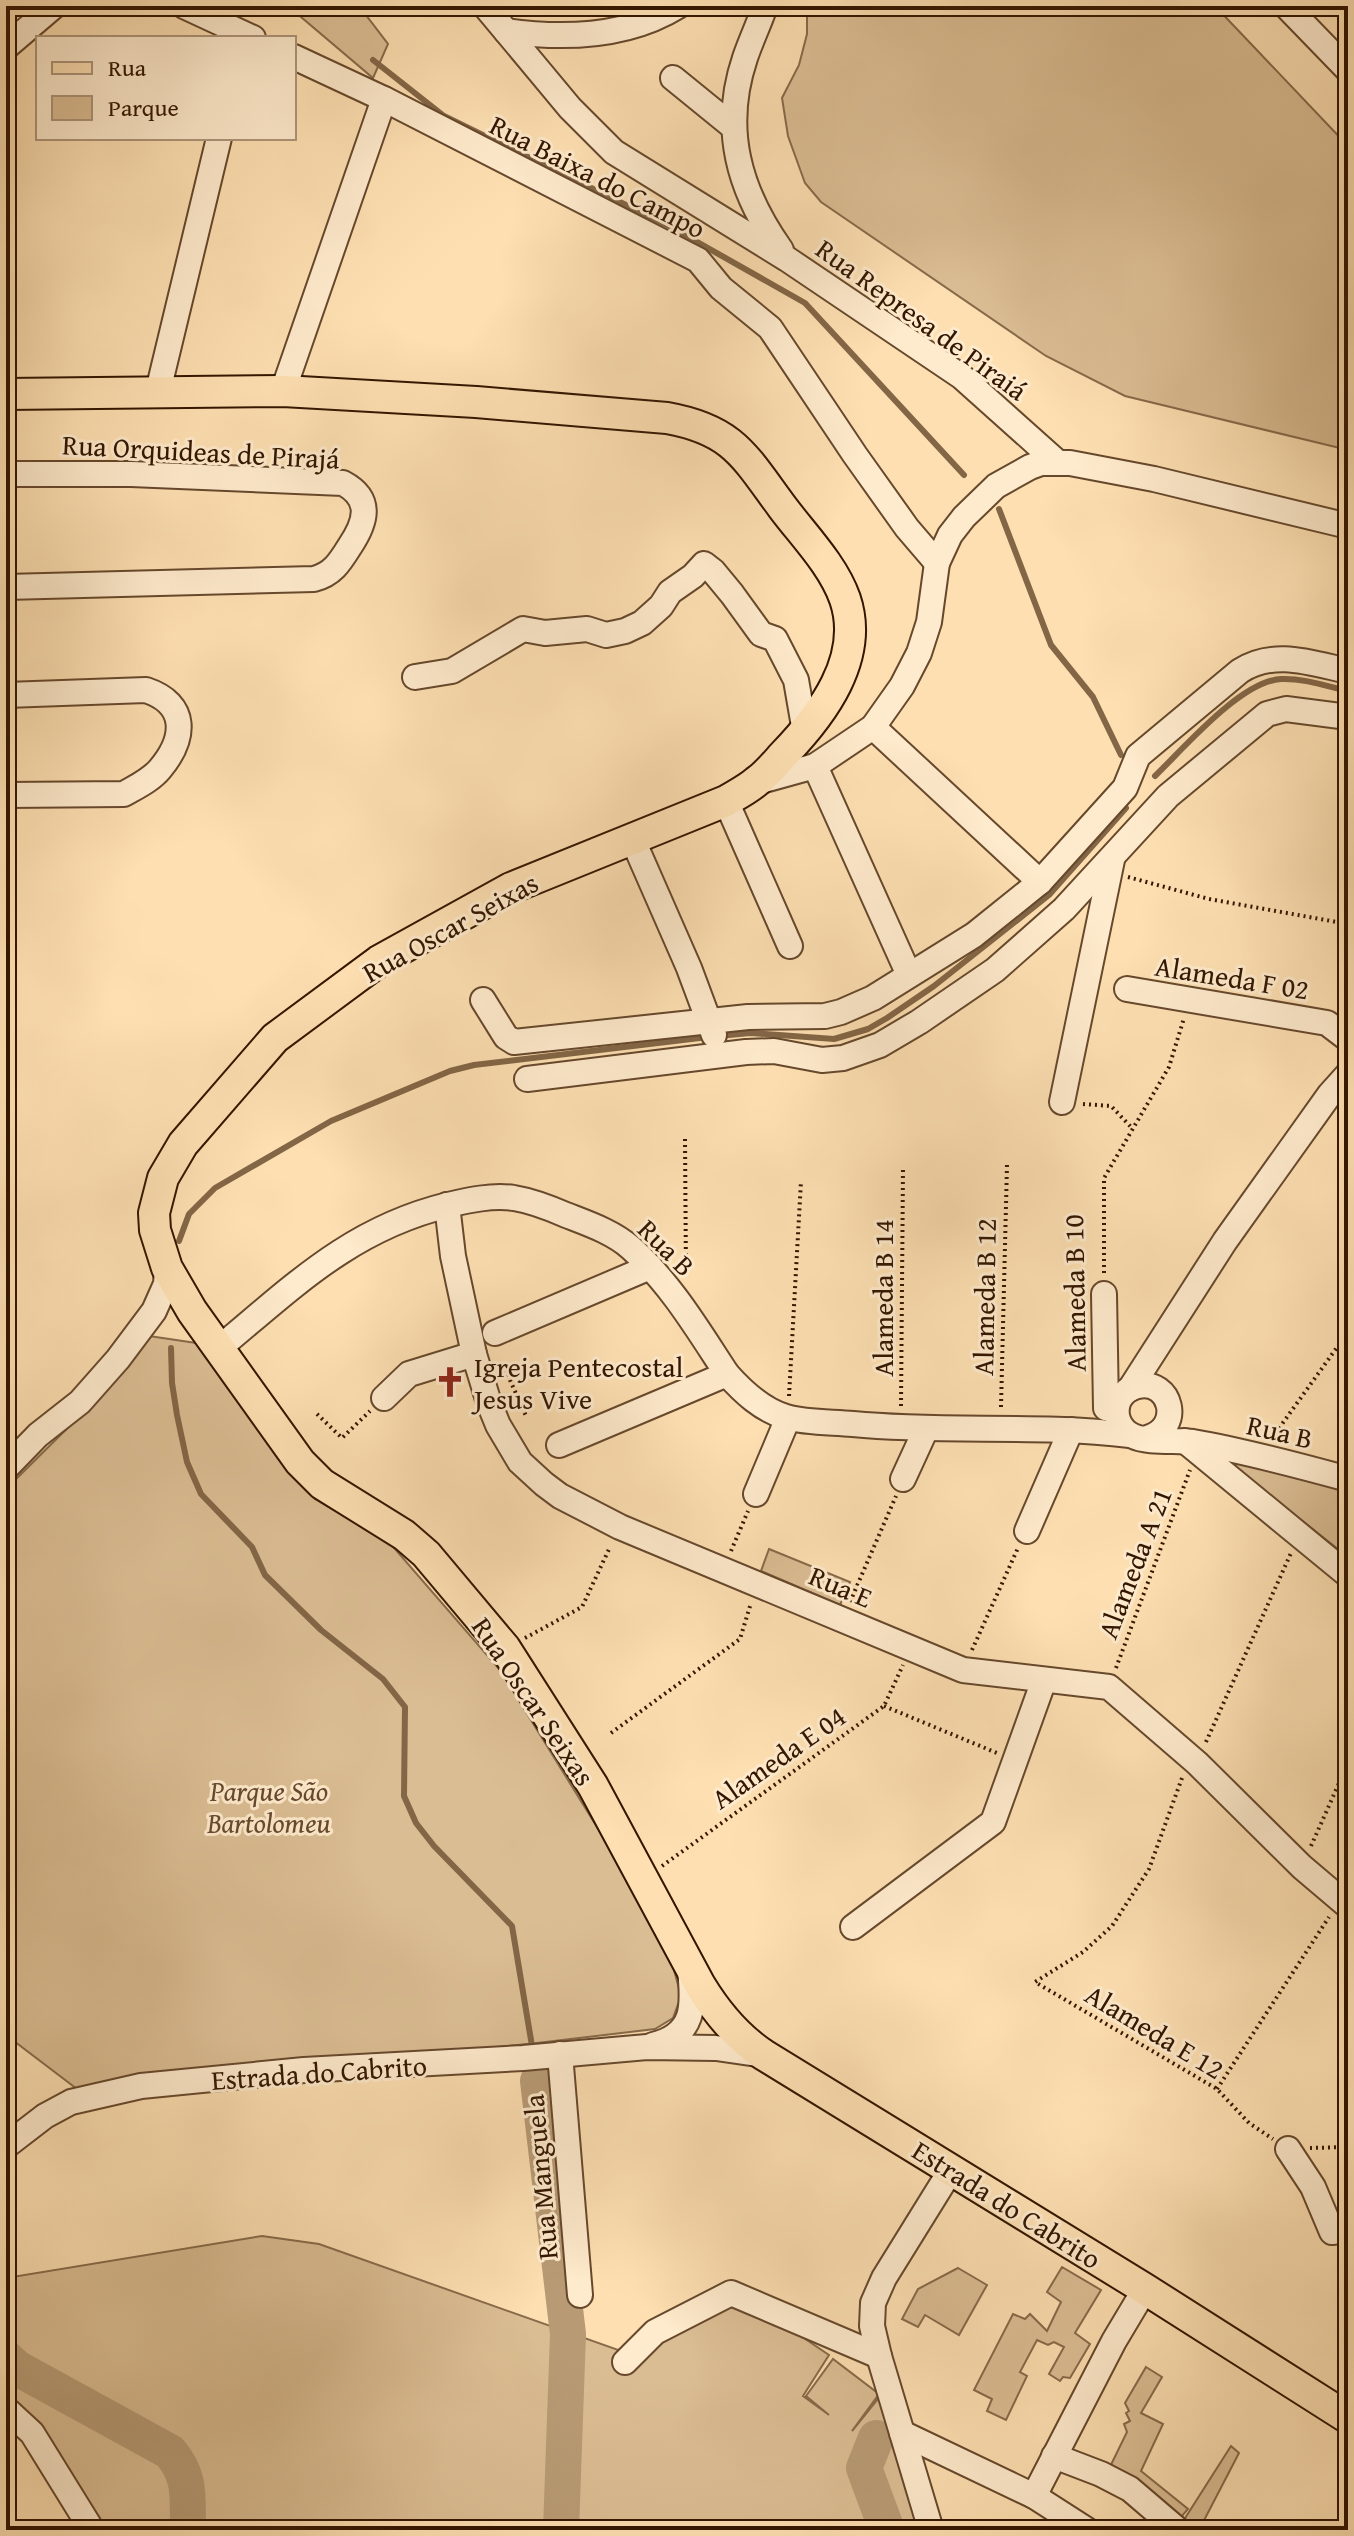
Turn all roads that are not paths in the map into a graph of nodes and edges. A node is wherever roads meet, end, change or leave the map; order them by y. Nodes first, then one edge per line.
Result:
1 (54, 6) edge
2 (184, 6) edge
3 (485, 6) edge
4 (678, 6) edge
5 (765, 6) edge
6 (1286, 6) edge
7 (506, 31) junction
8 (249, 36) edge
9 (6, 47) edge
10 (296, 58) edge
11 (1348, 70) edge
12 (673, 78) dead end
13 (384, 99) junction
14 (732, 126) junction
15 (219, 140) edge
16 (787, 259) junction
17 (158, 391) junction
18 (283, 391) junction
19 (6, 394) edge
20 (1057, 462) junction
21 (6, 474) edge
22 (1348, 526) edge
23 (937, 563) junction
24 (6, 587) edge
25 (1348, 671) edge
26 (415, 677) dead end
27 (6, 695) edge
28 (1348, 717) edge
29 (873, 727) junction
30 (805, 732) junction
31 (815, 766) junction
32 (1130, 776) junction
33 (757, 782) junction
34 (6, 795) edge
35 (1168, 796) junction
36 (726, 801) junction
37 (632, 838) junction
38 (1118, 868) junction
39 (1040, 882) junction
40 (790, 946) dead end
41 (909, 975) junction
42 (1127, 989) dead end
43 (483, 1000) dead end
44 (713, 1038) junction
45 (1348, 1039) edge
46 (1348, 1074) edge
47 (527, 1079) dead end
48 (1062, 1102) road end
49 (447, 1205) junction
50 (650, 1267) junction
51 (167, 1268) junction
52 (1104, 1294) road end
53 (154, 1311) junction
54 (192, 1311) junction
55 (1166, 1332) junction
56 (495, 1333) dead end
57 (218, 1349) junction
58 (474, 1354) junction
59 (727, 1374) junction
60 (1119, 1397) junction
61 (375, 1406) road end
62 (1169, 1406) junction
63 (788, 1418) junction
64 (913, 1429) junction
65 (1071, 1430) junction
66 (1139, 1437) junction
67 (559, 1445) dead end
68 (1191, 1447) junction
69 (6, 1468) edge
70 (903, 1479) road end
71 (1348, 1479) edge
72 (756, 1494) road end
73 (1027, 1531) dead end
74 (1348, 1575) edge
75 (1044, 1680) junction
76 (1344, 1904) edge
77 (853, 1927) dead end
78 (689, 1966) junction
79 (647, 2047) junction
80 (557, 2054) junction
81 (764, 2055) junction
82 (6, 2146) edge
83 (1288, 2149) road end
84 (951, 2170) junction
85 (1348, 2230) edge
86 (1145, 2289) junction
87 (580, 2295) dead end
88 (879, 2356) junction
89 (625, 2362) dead end
90 (6, 2409) edge
91 (1348, 2418) edge
92 (902, 2433) junction
93 (1054, 2456) junction
94 (1034, 2496) junction
95 (92, 2530) edge
96 (931, 2530) edge
97 (1087, 2530) edge
98 (1178, 2530) edge

1 - 9 street
2 - 8 street
3 - 7 street, Rua Represa de Piraiá
4 - 7 street
5 - 14 street, Rua Represa de Piraiá
6 - 11 street
7 - 16 street, Rua Represa de Piraiá
10 - 13 street, Rua Baixa do Campo
12 - 14 street
13 - 18 street
13 - 23 street, Rua Baixa do Campo
14 - 16 street, Rua Represa de Piraiá
15 - 17 street
16 - 20 street, Rua Represa de Piraiá
17 - 18 main road, Rua Oscar Seixas
17 - 19 main road, Rua Oscar Seixas
18 - 30 main road, Rua Oscar Seixas
20 - 22 street
20 - 23 street
21 - 24 street, Rua Orquideas de Pirajá
23 - 29 street
25 - 32 street
26 - 30 street
27 - 34 street
28 - 35 street
29 - 31 street
29 - 39 street
30 - 33 main road, Rua Oscar Seixas
31 - 33 street
31 - 41 street
32 - 35 street
32 - 39 street
33 - 36 main road, Rua Oscar Seixas
35 - 38 street
36 - 37 main road, Rua Oscar Seixas
36 - 40 street
37 - 44 street
37 - 51 main road, Rua Oscar Seixas
38 - 44 street
38 - 48 street
39 - 41 street
41 - 44 street
42 - 45 street, Alameda F 02
43 - 44 street
44 - 47 street
46 - 55 street
49 - 50 street, Rua B
49 - 57 street, Rua B
49 - 58 street, Rua E
50 - 56 street
50 - 59 street, Rua B
51 - 53 street
51 - 54 main road, Rua Oscar Seixas
52 - 60 street, Alameda B 10
53 - 54 street
53 - 69 street
54 - 57 main road, Rua Oscar Seixas
55 - 60 street
55 - 62 street
57 - 78 main road, Rua Oscar Seixas
58 - 61 street
58 - 75 street, Rua E
59 - 63 street, Rua B
59 - 67 street
60 - 62 street
60 - 65 street
60 - 66 street
62 - 66 street
62 - 68 street
63 - 64 street, Rua B
63 - 72 street
64 - 65 street, Rua B
64 - 70 street
65 - 66 street, Rua B
65 - 73 street
66 - 68 street, Rua B
68 - 71 street, Rua B
68 - 74 street
75 - 76 street, Rua E
75 - 77 street
78 - 79 street, Estrada do Cabrito
78 - 81 main road, Rua Oscar Seixas
79 - 80 street, Estrada do Cabrito
79 - 81 street, Estrada do Cabrito
80 - 82 street, Estrada do Cabrito
80 - 87 street, Rua Manguela
81 - 84 main road, Estrada do Cabrito
83 - 85 street
84 - 86 main road, Estrada do Cabrito
84 - 88 street
86 - 91 main road, Estrada do Cabrito
86 - 93 street
88 - 89 street
88 - 92 street
90 - 95 street
92 - 94 street
92 - 96 street
93 - 94 street
93 - 98 street
94 - 97 street

